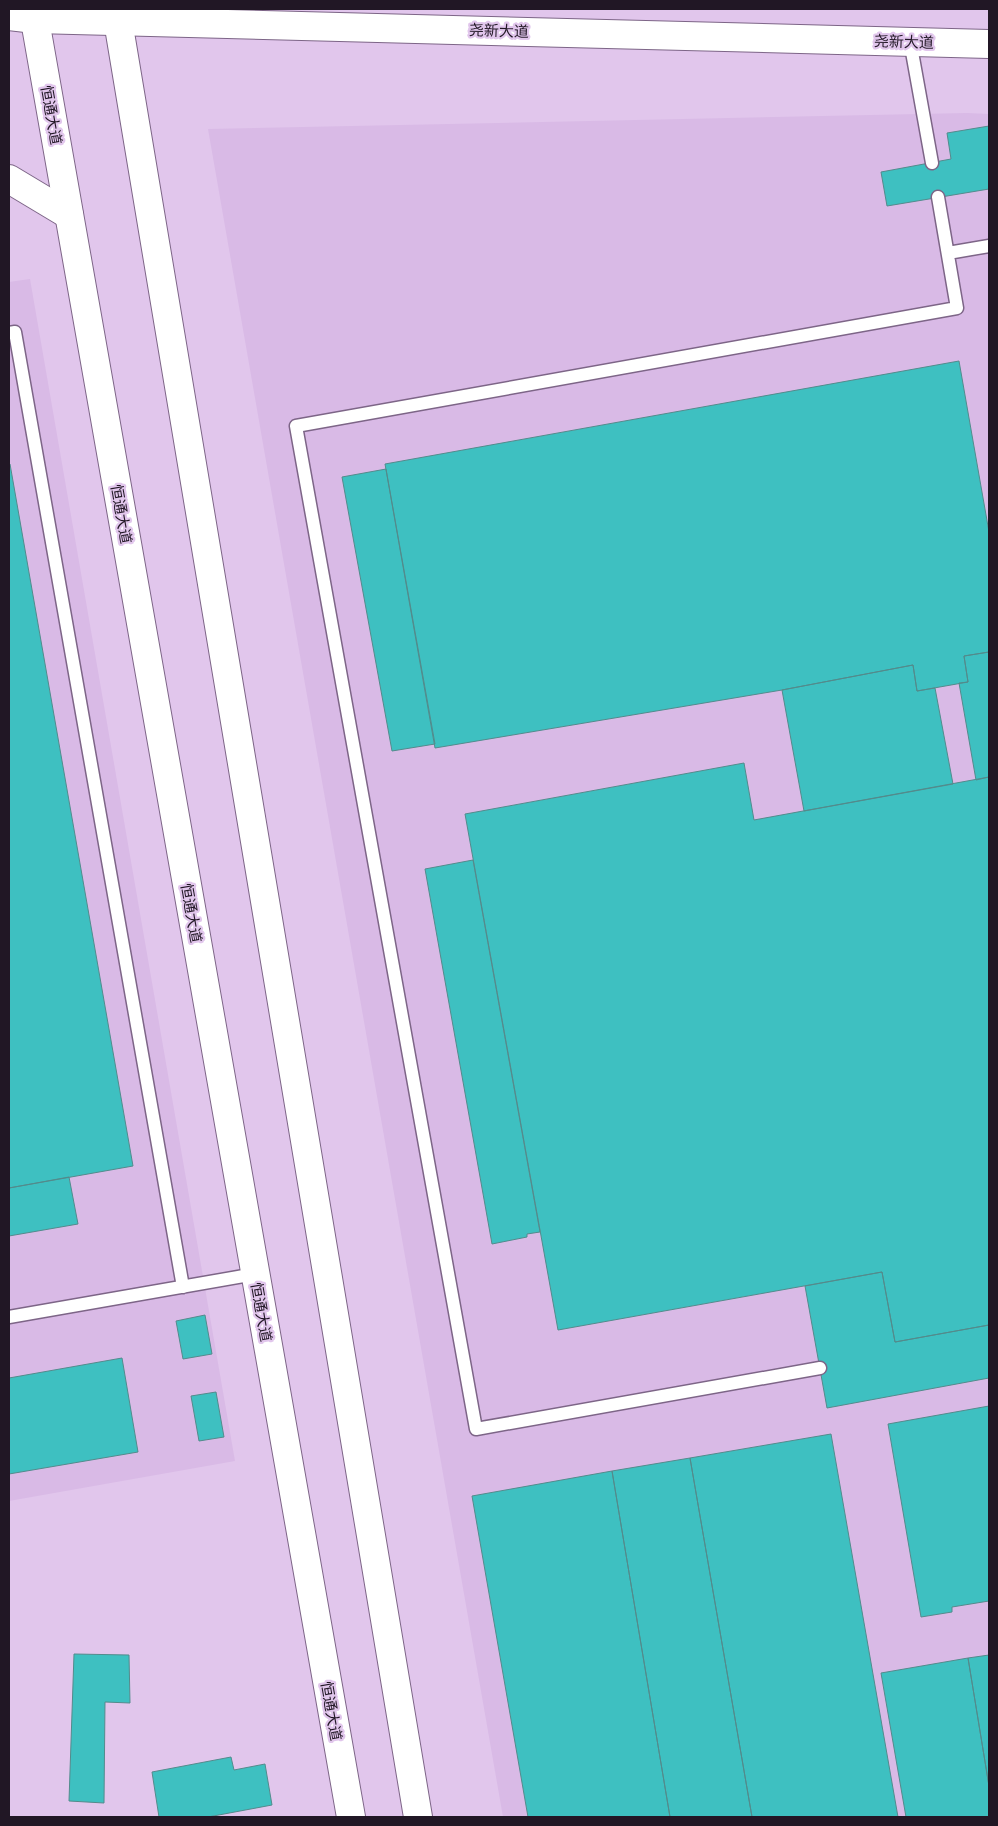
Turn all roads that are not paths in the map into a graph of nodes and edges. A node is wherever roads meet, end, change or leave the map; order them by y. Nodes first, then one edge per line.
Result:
1 (117, 14) edge
2 (26, 15) edge
3 (910, 41) junction
4 (989, 44) edge
5 (932, 163) dead end
6 (9, 179) edge
7 (938, 197) dead end
8 (69, 216) junction
9 (989, 246) edge
10 (948, 253) junction
11 (9, 333) edge
12 (255, 1274) junction
13 (183, 1287) junction
14 (9, 1317) edge
15 (820, 1368) dead end
16 (351, 1817) edge
17 (418, 1817) edge

1 - 2 main road, 尧新大道
1 - 3 main road, 尧新大道
1 - 17 main road
2 - 8 main road, 恒通大道
3 - 4 main road, 尧新大道
3 - 5 lane
6 - 8 main road
7 - 10 lane
8 - 12 main road, 恒通大道
9 - 10 lane
10 - 15 lane
11 - 13 lane
12 - 13 lane
12 - 16 main road, 恒通大道
13 - 14 lane

